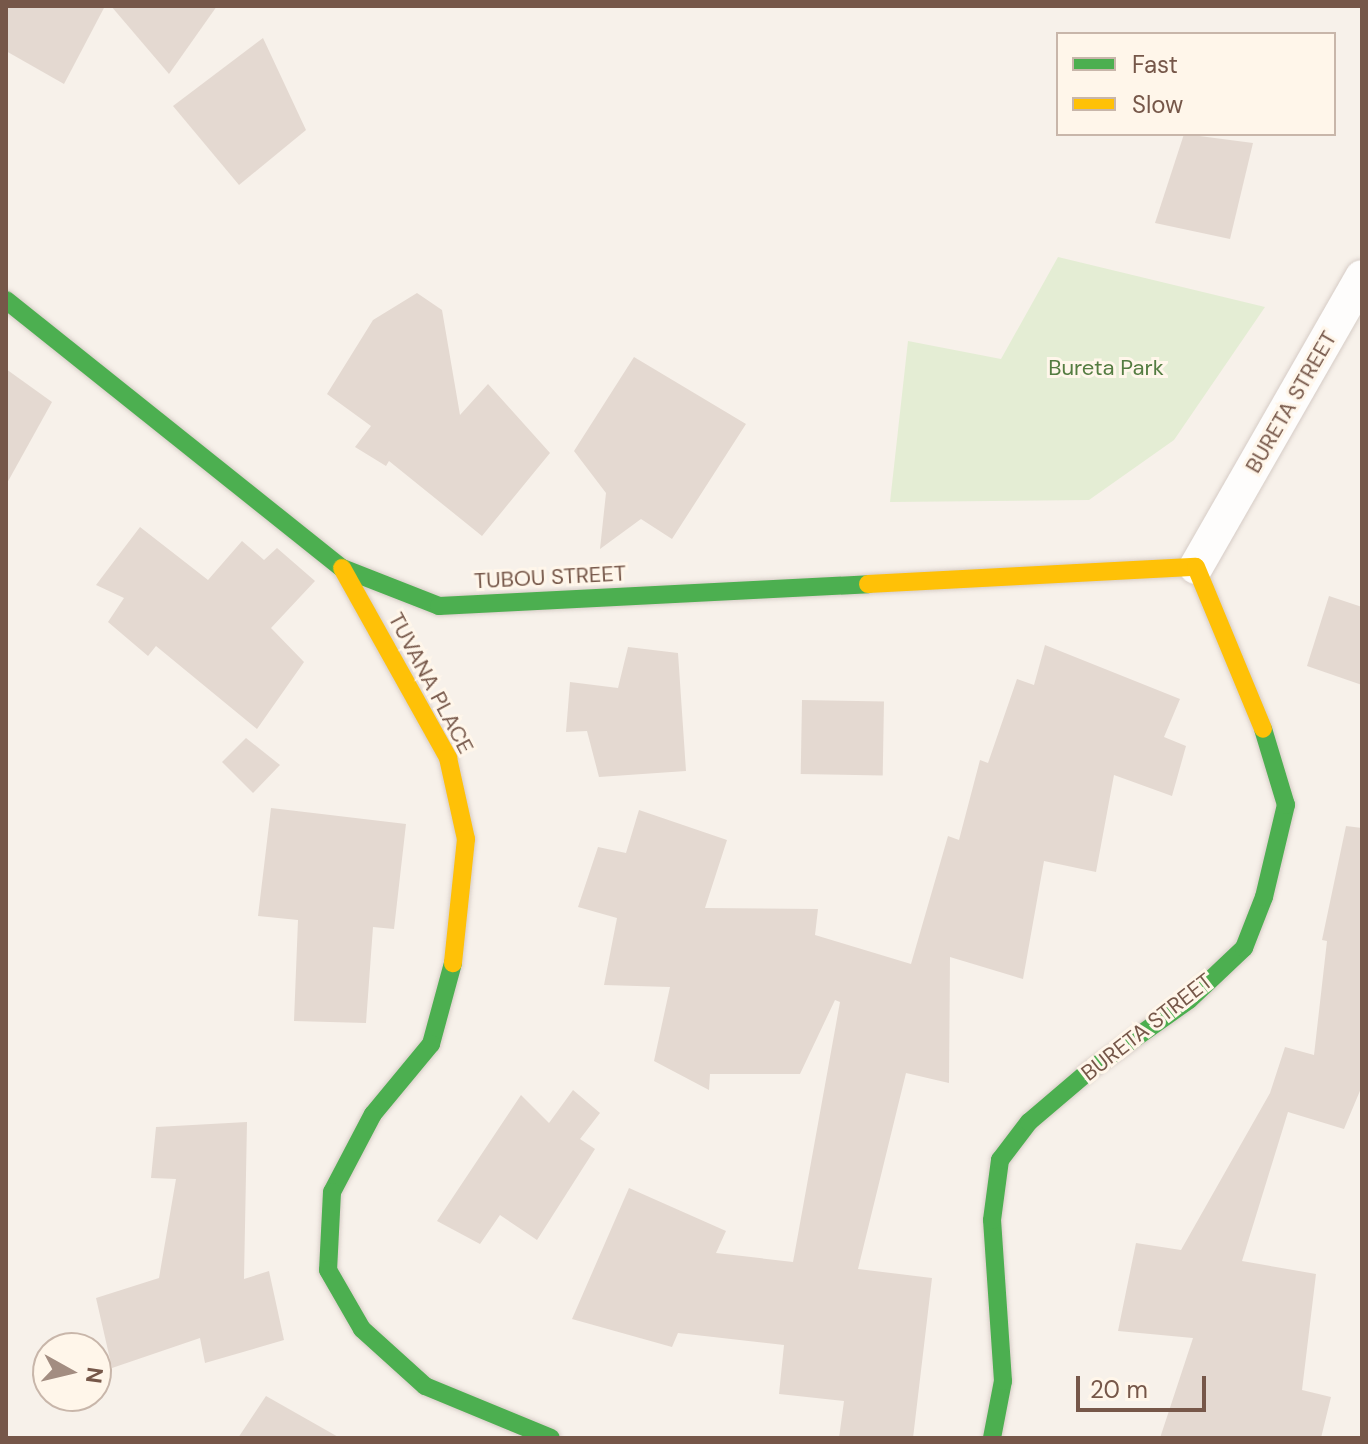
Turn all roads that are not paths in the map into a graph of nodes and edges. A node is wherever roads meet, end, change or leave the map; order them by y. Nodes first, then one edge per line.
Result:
1 (1362, 277) edge
2 (6, 300) edge
3 (1196, 567) junction
4 (342, 568) junction
5 (551, 1438) edge
6 (992, 1438) edge

1 - 3 street, BURETA STREET
2 - 4 street, TUBOU STREET
3 - 4 street, TUBOU STREET
3 - 6 street, BURETA STREET
4 - 5 street, TUVANA PLACE

